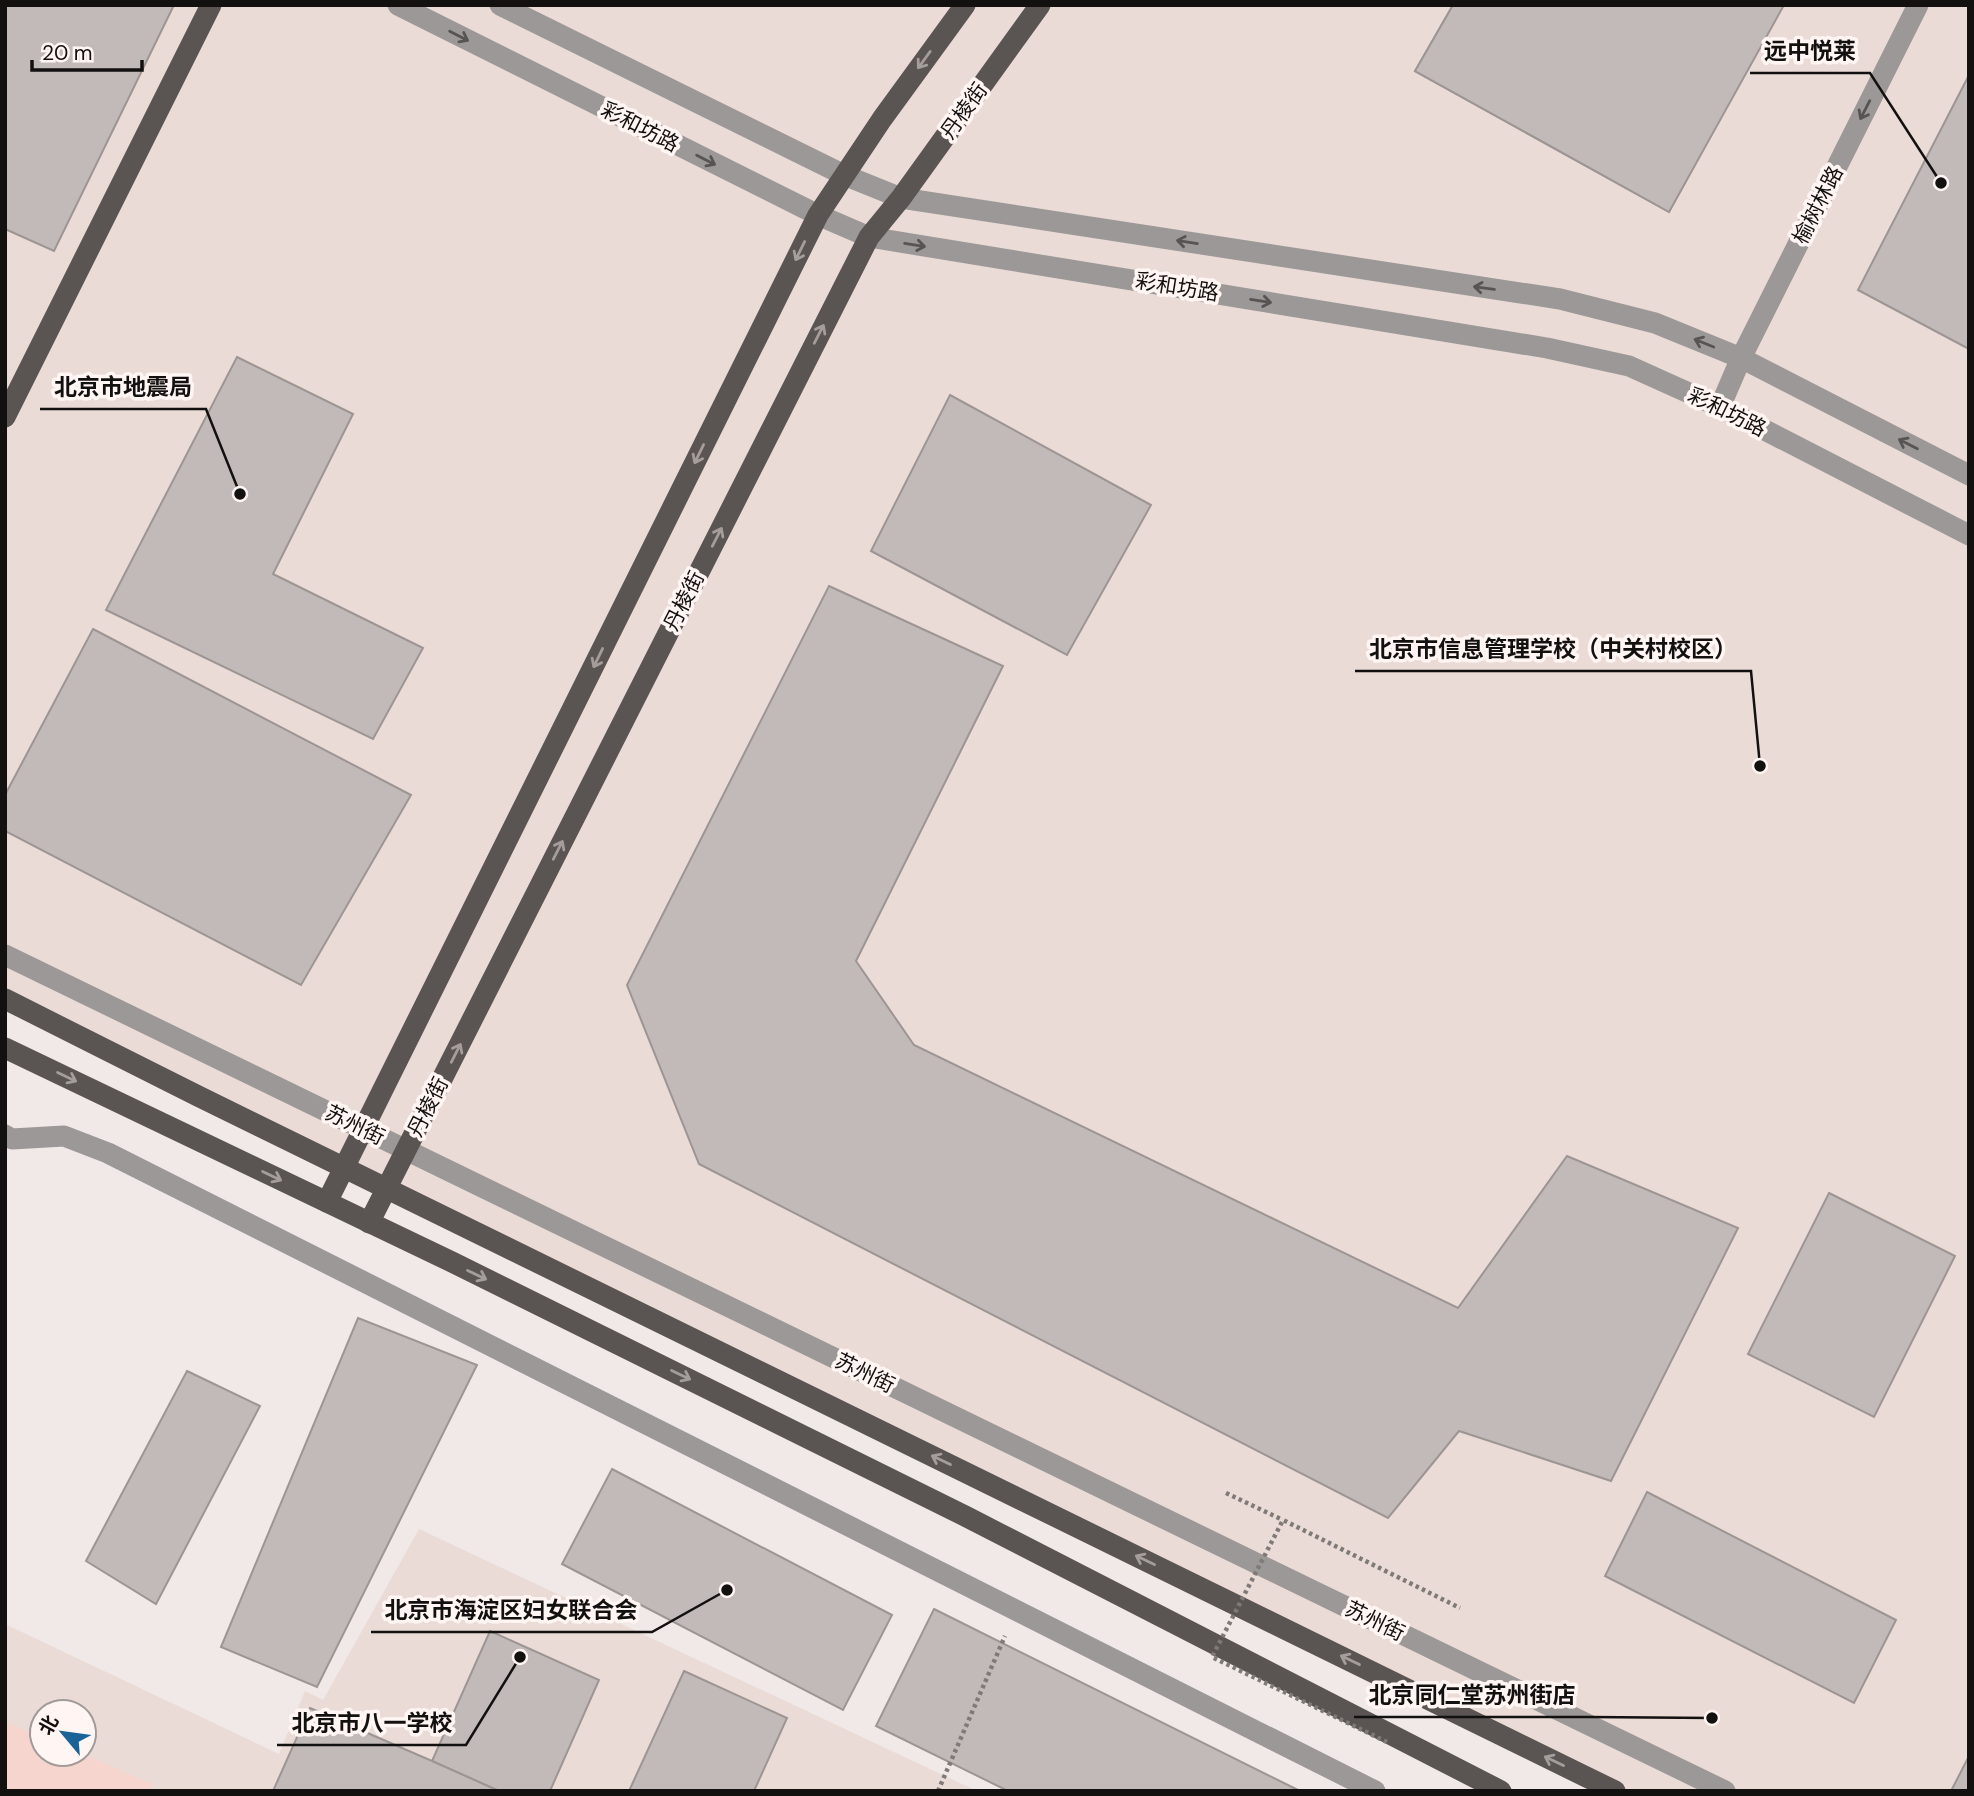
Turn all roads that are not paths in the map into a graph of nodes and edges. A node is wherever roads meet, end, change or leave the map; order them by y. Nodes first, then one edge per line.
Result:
1 (211, 5) edge
2 (398, 5) edge
3 (500, 5) edge
4 (965, 5) edge
5 (1040, 5) edge
6 (1918, 5) edge
7 (844, 175) junction
8 (901, 198) junction
9 (818, 215) junction
10 (869, 237) junction
11 (1741, 358) junction
12 (1720, 407) junction
13 (5, 417) edge
14 (1969, 475) edge
15 (1969, 534) edge
16 (5, 955) edge
17 (5, 999) edge
18 (5, 1048) edge
19 (363, 1129) junction
20 (5, 1135) edge
21 (406, 1150) junction
22 (345, 1168) junction
23 (387, 1188) junction
24 (327, 1202) junction
25 (369, 1223) junction
26 (1375, 1791) edge
27 (1501, 1791) edge
28 (1615, 1791) edge
29 (1725, 1791) edge

1 - 13 main road
2 -> 9 street, 彩和坊路
3 - 7 street
4 -> 7 main road
5 - 8 main road, 丹棱街
6 -> 11 street, 榆树林路
7 - 8 street
7 - 9 main road
8 - 10 main road, 丹棱街
11 -> 8 street
9 - 10 street, 彩和坊路
9 -> 19 main road
10 -> 12 street, 彩和坊路
21 -> 10 main road, 丹棱街
11 - 12 street, 榆树林路
14 -> 11 street
12 - 15 street, 彩和坊路
16 - 19 street, 苏州街
17 - 22 main road, 苏州街
18 -> 24 main road
19 - 21 street, 苏州街
19 - 22 main road
20 - 26 street
21 - 23 main road, 丹棱街
21 - 29 street, 苏州街
22 - 23 main road, 苏州街
22 - 24 main road
23 - 25 main road, 丹棱街
28 -> 23 main road, 苏州街
24 - 25 main road
25 -> 27 main road

